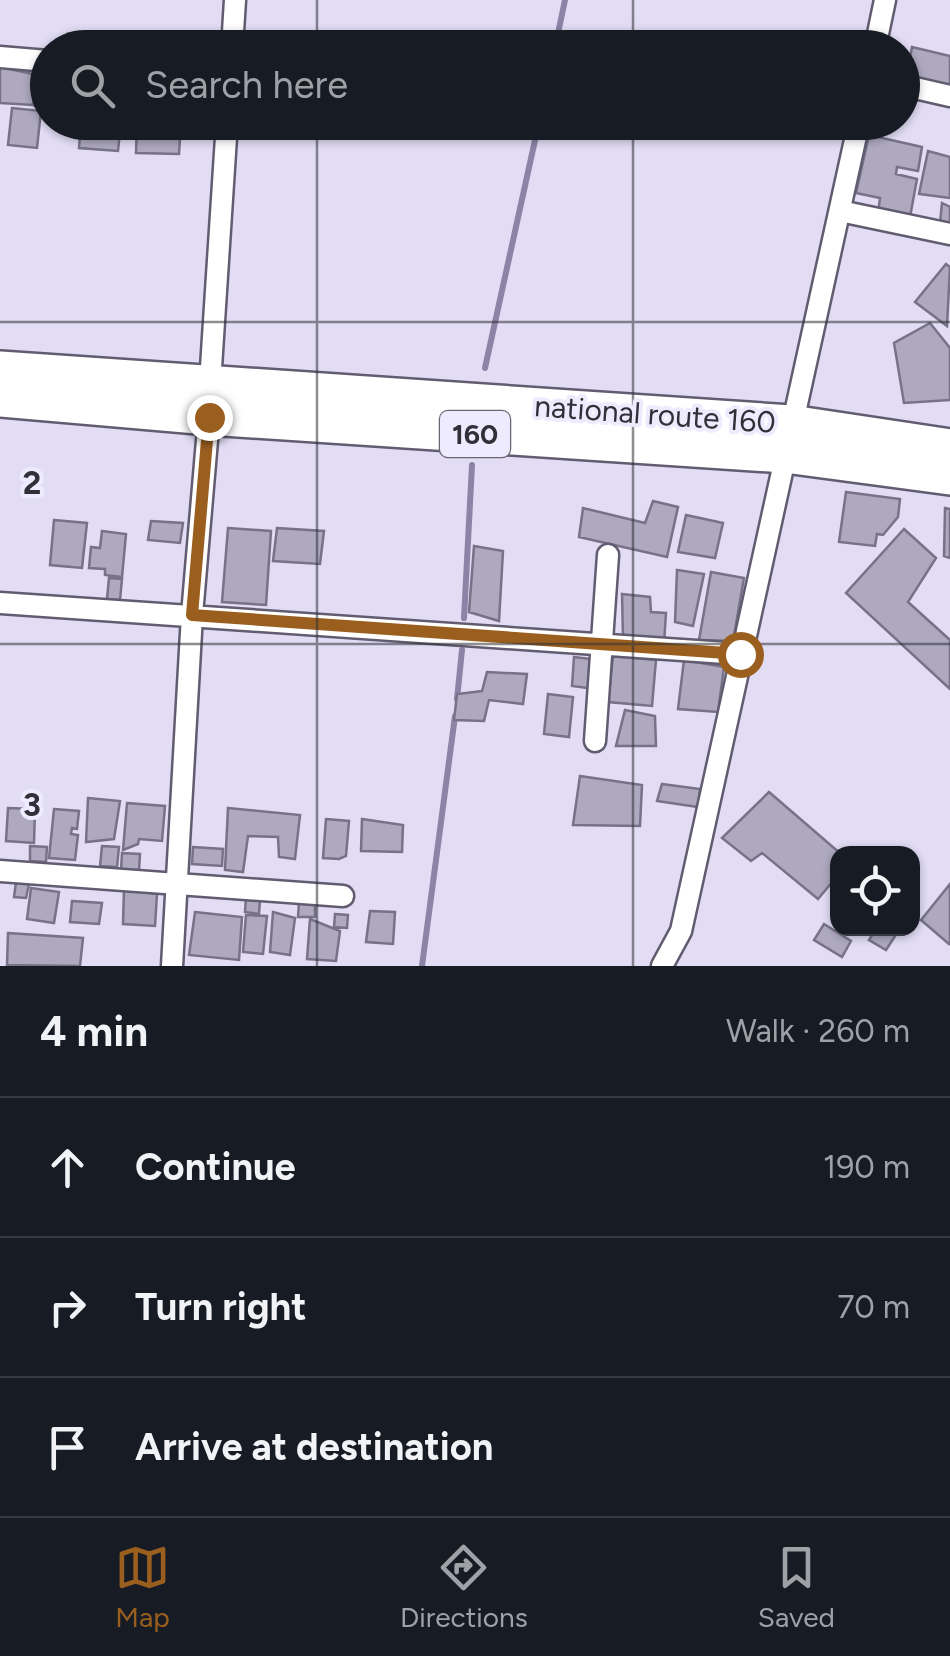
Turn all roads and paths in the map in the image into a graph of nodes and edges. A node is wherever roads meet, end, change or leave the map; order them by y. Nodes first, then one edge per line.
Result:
1 (235, 0) edge
2 (885, 0) edge
3 (233, 30) edge
4 (878, 30) edge
5 (0, 57) edge
6 (30, 60) edge
7 (920, 89) edge
8 (950, 96) edge
9 (226, 140) edge
10 (854, 140) edge
11 (840, 211) junction
12 (950, 234) edge
13 (0, 369) edge
14 (0, 399) edge
15 (210, 400) junction
16 (788, 439) junction
17 (950, 448) edge
18 (950, 476) edge
19 (608, 555) dead end
20 (0, 603) edge
21 (192, 615) junction
22 (602, 644) junction
23 (740, 654) junction
24 (595, 741) dead end
25 (0, 872) edge
26 (177, 884) junction
27 (343, 896) dead end
28 (172, 966) edge
29 (662, 966) edge

1 - 3 street
2 - 4 street
5 - 6 street
7 - 8 street
9 - 15 street
10 - 11 street
11 - 12 street
11 - 16 street
13 - 15 highway, national route 160 / 160
14 - 15 highway, national route 160 / 160
15 - 16 highway, national route 160 / 160
15 - 21 street
16 - 17 highway, national route 160 / 160
16 - 18 highway, national route 160 / 160
16 - 23 street
19 - 22 street
20 - 21 street
21 - 22 street
21 - 26 street
22 - 23 street
22 - 24 street
23 - 29 street
25 - 26 street
26 - 27 street
26 - 28 street

